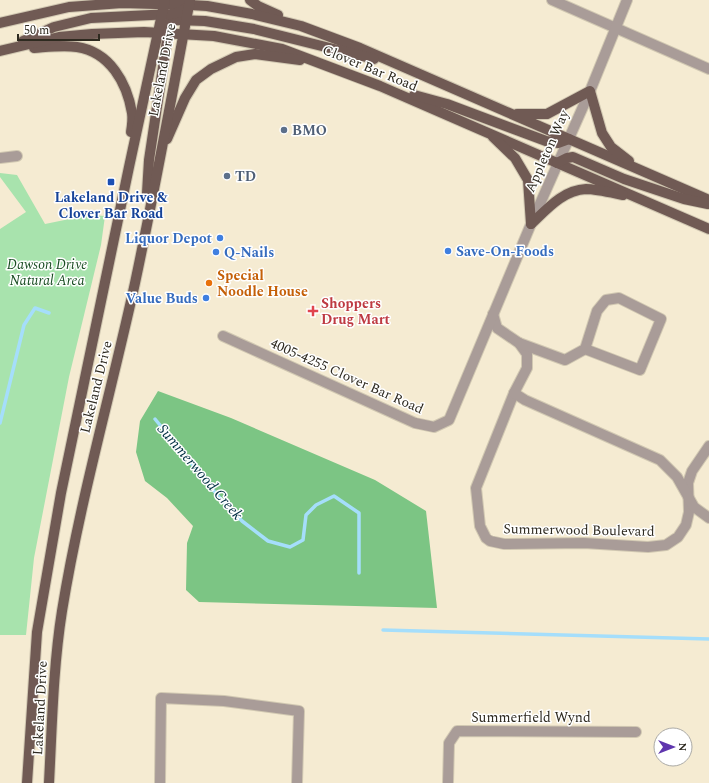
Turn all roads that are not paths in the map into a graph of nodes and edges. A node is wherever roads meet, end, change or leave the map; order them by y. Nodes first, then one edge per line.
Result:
1 (95, 0) edge
2 (250, 0) edge
3 (552, 0) edge
4 (627, 0) edge
5 (165, 2) edge
6 (69, 7) junction
7 (183, 9) edge
8 (0, 23) edge
9 (165, 23) junction
10 (301, 26) junction
11 (615, 27) junction
12 (184, 34) junction
13 (1, 50) edge
14 (324, 64) junction
15 (397, 64) junction
16 (709, 69) edge
17 (380, 86) junction
18 (590, 91) junction
19 (513, 114) junction
20 (487, 132) junction
21 (569, 139) junction
22 (160, 155) junction
23 (17, 156) dead end
24 (0, 158) edge
25 (557, 163) junction
26 (129, 167) junction
27 (643, 171) junction
28 (635, 196) junction
29 (709, 200) edge
30 (709, 204) edge
31 (531, 224) junction
32 (707, 228) edge
33 (144, 235) junction
34 (493, 314) junction
35 (223, 336) dead end
36 (519, 343) junction
37 (585, 349) junction
38 (514, 393) junction
39 (709, 446) edge
40 (688, 497) junction
41 (709, 518) edge
42 (636, 732) dead end
43 (27, 783) edge
44 (49, 783) edge
45 (160, 783) edge
46 (296, 783) edge
47 (448, 783) edge

1 - 6 main road
2 - 10 main road
3 - 11 street
4 - 11 street, Appleton Way
5 - 6 main road, Clover Bar Road
5 - 7 main road, Clover Bar Road
5 - 9 main road, Lakeland Drive
6 - 8 main road, Clover Bar Road
7 - 9 main road
7 - 10 main road, Clover Bar Road
7 - 12 main road, Lakeland Drive
7 - 15 main road
9 - 12 main road, Clover Bar Road
9 - 13 main road, Clover Bar Road
9 - 13 main road
9 - 26 main road, Lakeland Drive
9 - 33 main road
10 - 15 main road, Clover Bar Road
11 - 16 street
11 - 18 street, Appleton Way
12 - 14 main road, Clover Bar Road
12 - 22 main road, Lakeland Drive
13 - 26 main road
14 - 17 main road, Clover Bar Road
14 - 22 main road
15 - 19 main road, Clover Bar Road
17 - 20 main road, Clover Bar Road
17 - 21 main road
18 - 19 main road
18 - 21 street, Appleton Way
18 - 27 main road
19 - 21 main road, Clover Bar Road
20 - 25 main road, Clover Bar Road
20 - 31 main road
21 - 25 street, Appleton Way
21 - 27 main road, Clover Bar Road
22 - 33 main road, Lakeland Drive
23 - 24 street
25 - 28 main road, Clover Bar Road
25 - 30 main road
25 - 31 street, Appleton Way
26 - 43 main road, Lakeland Drive
27 - 29 main road, Clover Bar Road
28 - 31 main road
28 - 32 main road, Clover Bar Road
31 - 34 street, Appleton Way
33 - 44 main road, Lakeland Drive
34 - 35 street, 4005-4255 Clover Bar Road
34 - 36 street
36 - 37 street
36 - 38 street
37 - 37 street
38 - 40 street, Summerwood Boulevard
38 - 40 street, Summerwood Boulevard
39 - 40 street
40 - 41 street, Summerwood Boulevard
42 - 47 street, Summerfield Wynd
45 - 46 street

